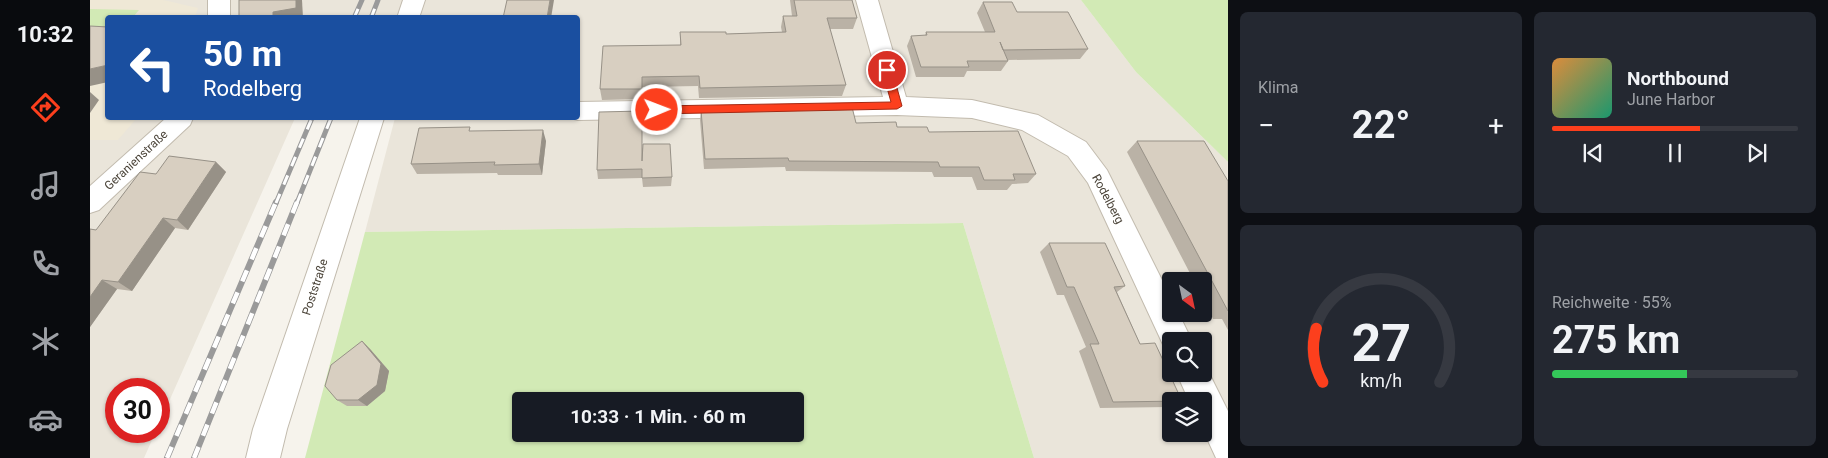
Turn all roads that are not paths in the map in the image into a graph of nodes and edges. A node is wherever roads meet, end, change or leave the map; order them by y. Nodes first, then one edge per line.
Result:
1 (219, 0) edge
2 (414, 0) edge
3 (867, 0) edge
4 (219, 15) edge
5 (409, 15) edge
6 (897, 106) junction
7 (580, 111) edge
8 (179, 120) edge
9 (371, 120) edge
10 (90, 202) edge
11 (1173, 332) edge
12 (1197, 382) edge
13 (1228, 447) edge
14 (264, 458) edge

1 - 4 street
2 - 5 street
3 - 6 street
6 - 7 street, Rodelberg
6 - 11 street, Rodelberg
8 - 10 street, Geranienstraße
9 - 14 street, Poststraße
12 - 13 street

